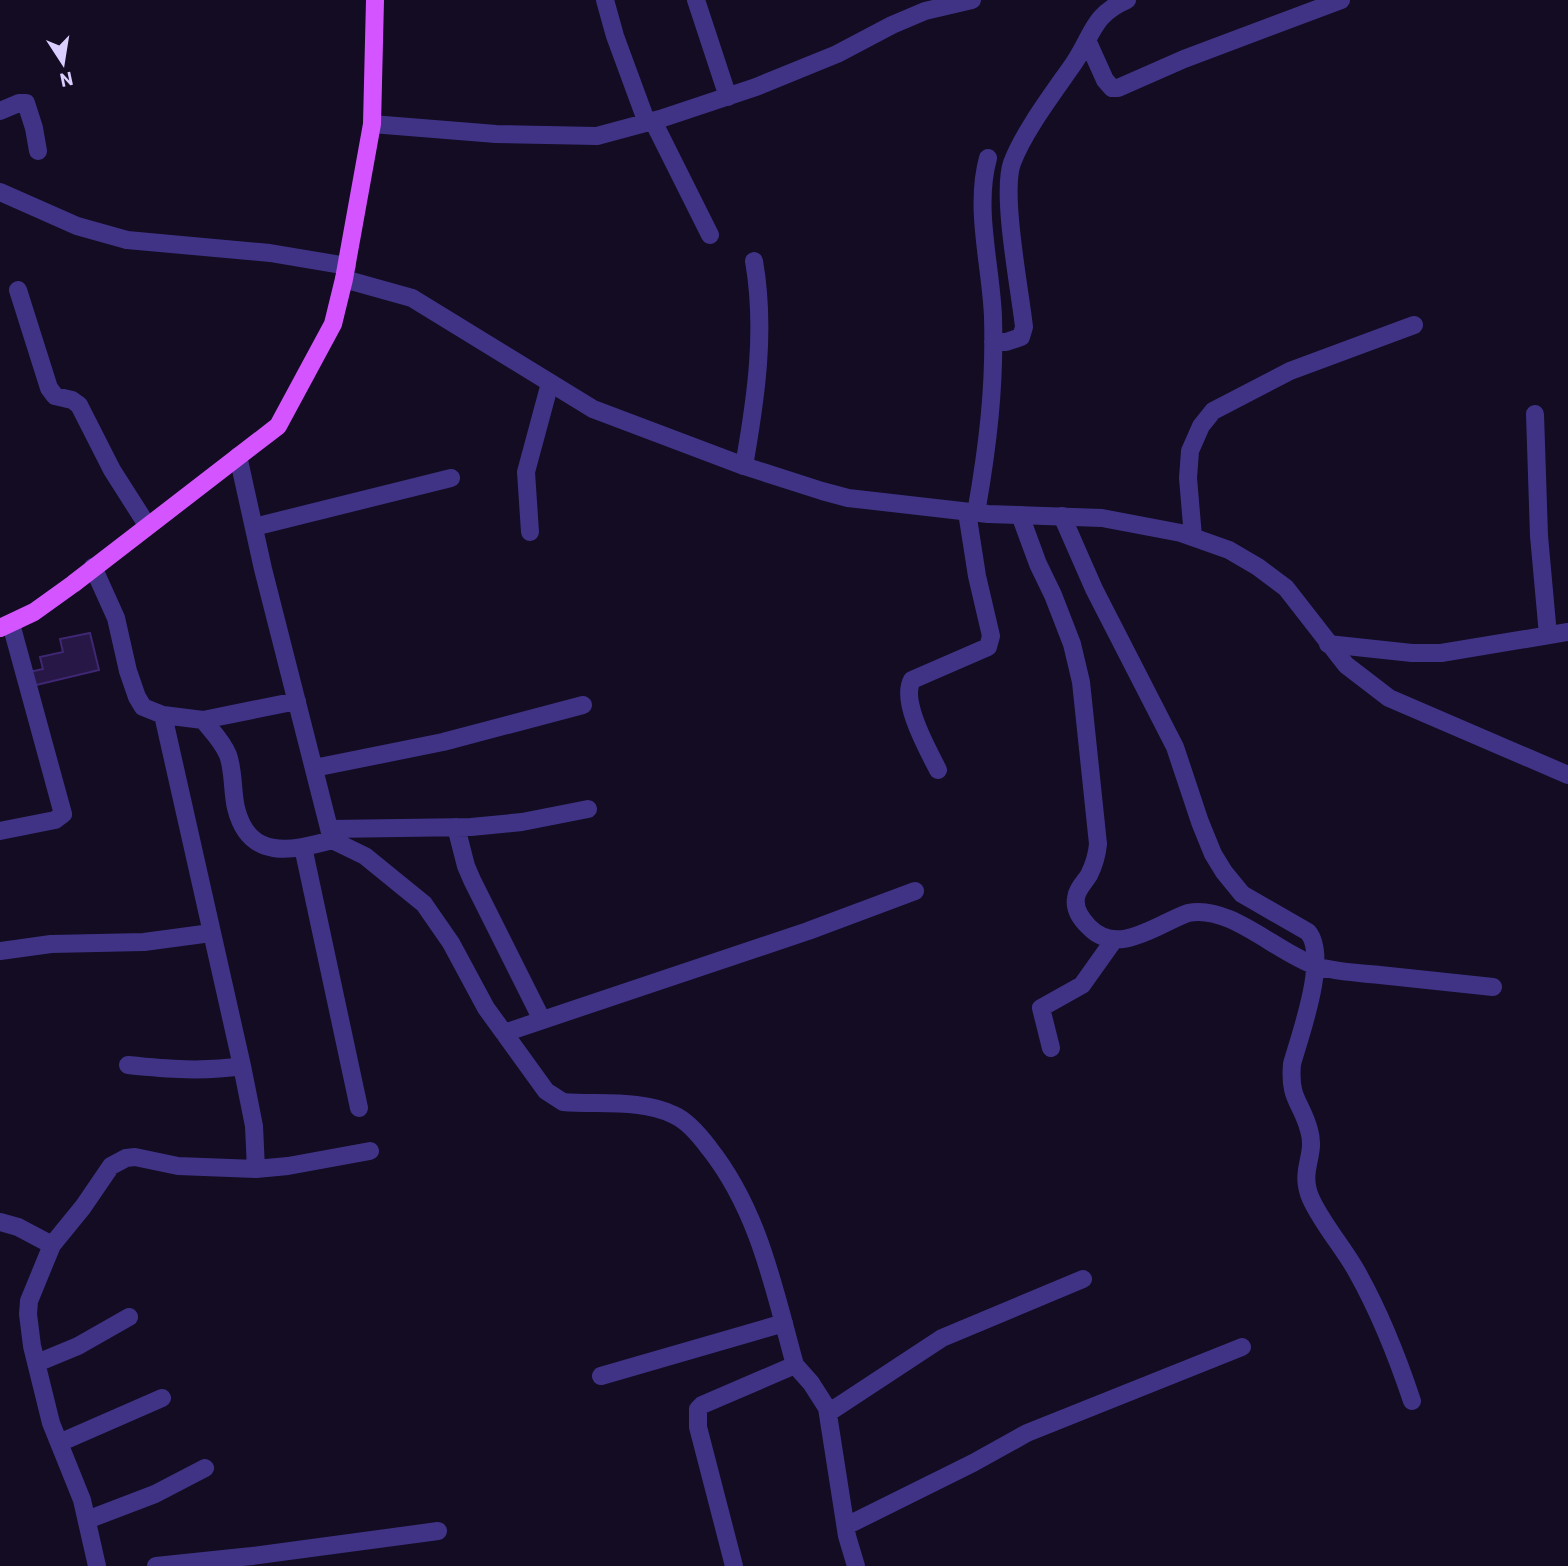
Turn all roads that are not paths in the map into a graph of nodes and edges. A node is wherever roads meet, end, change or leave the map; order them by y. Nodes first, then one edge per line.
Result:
1 (375, 0) edge
2 (605, 0) edge
3 (696, 0) edge
4 (972, 0) edge
5 (1127, 0) edge
6 (1340, 0) edge
7 (1087, 40) junction
8 (728, 97) junction
9 (0, 111) edge
10 (650, 122) junction
11 (372, 124) junction
12 (38, 152) dead end
13 (988, 158) dead end
14 (0, 192) edge
15 (710, 235) dead end
16 (754, 261) dead end
17 (345, 272) junction
18 (18, 290) dead end
19 (1414, 325) dead end
20 (993, 342) junction
21 (550, 383) junction
22 (1535, 414) dead end
23 (238, 456) junction
24 (744, 466) junction
25 (451, 478) dead end
26 (971, 512) junction
27 (1020, 515) junction
28 (1062, 516) junction
29 (147, 526) junction
30 (254, 527) junction
31 (530, 532) dead end
32 (1193, 537) junction
33 (91, 569) junction
34 (5, 626) edge
35 (1568, 632) edge
36 (1548, 635) junction
37 (1328, 644) junction
38 (297, 701) junction
39 (583, 705) dead end
40 (163, 715) junction
41 (203, 720) junction
42 (314, 768) junction
43 (938, 770) dead end
44 (1568, 775) edge
45 (588, 809) dead end
46 (456, 827) junction
47 (0, 831) edge
48 (331, 834) junction
49 (303, 847) junction
50 (915, 891) dead end
51 (211, 933) junction
52 (1114, 940) junction
53 (0, 951) edge
54 (1315, 955) junction
55 (1493, 987) dead end
56 (542, 1020) junction
57 (504, 1033) junction
58 (1051, 1048) dead end
59 (128, 1065) dead end
60 (242, 1066) junction
61 (359, 1108) dead end
62 (370, 1151) dead end
63 (256, 1170) junction
64 (0, 1222) edge
65 (45, 1240) junction
66 (1083, 1279) dead end
67 (129, 1317) dead end
68 (783, 1323) junction
69 (1242, 1347) dead end
70 (37, 1363) junction
71 (795, 1365) junction
72 (601, 1376) dead end
73 (162, 1398) dead end
74 (1412, 1401) dead end
75 (828, 1413) junction
76 (59, 1443) junction
77 (205, 1468) dead end
78 (87, 1520) junction
79 (846, 1526) junction
80 (438, 1531) dead end
81 (97, 1566) edge
82 (156, 1566) edge
83 (161, 1566) edge
84 (734, 1566) edge
85 (856, 1566) edge

1 - 11 main road
2 - 10 street
3 - 8 street
4 - 8 street
5 - 7 street
6 - 7 street
7 - 20 street
8 - 10 street
9 - 12 street
10 - 11 street
10 - 15 street
11 - 17 main road
13 - 20 street
14 - 17 street
16 - 24 street
17 - 21 street
17 - 23 main road
18 - 29 street
19 - 32 street
20 - 26 street
21 - 24 street
21 - 31 street
22 - 36 street
23 - 29 main road
23 - 30 street
24 - 26 street
25 - 30 street
26 - 27 street
26 - 43 street
27 - 28 street
27 - 52 street
28 - 32 street
28 - 54 street
29 - 33 main road
30 - 38 street
32 - 37 street
33 - 34 main road
33 - 40 street
34 - 47 street
35 - 36 street
36 - 37 street
37 - 44 street
38 - 41 street
38 - 42 street
39 - 42 street
40 - 41 street
40 - 51 street
41 - 49 street
42 - 48 street
45 - 46 street
46 - 48 street
46 - 56 street
48 - 49 street
48 - 57 street
49 - 61 street
50 - 56 street
51 - 53 street
51 - 60 street
52 - 54 street
52 - 58 street
54 - 55 street
54 - 74 street
56 - 57 street
57 - 68 street
59 - 60 street
60 - 63 street
62 - 63 street
63 - 65 street
64 - 65 street
65 - 70 street
66 - 75 street
67 - 70 street
68 - 71 street
68 - 72 street
69 - 79 street
70 - 76 street
71 - 75 street
71 - 84 street
73 - 76 street
75 - 79 street
76 - 78 street
77 - 78 street
78 - 81 street
79 - 85 street
80 - 83 street
82 - 83 street

